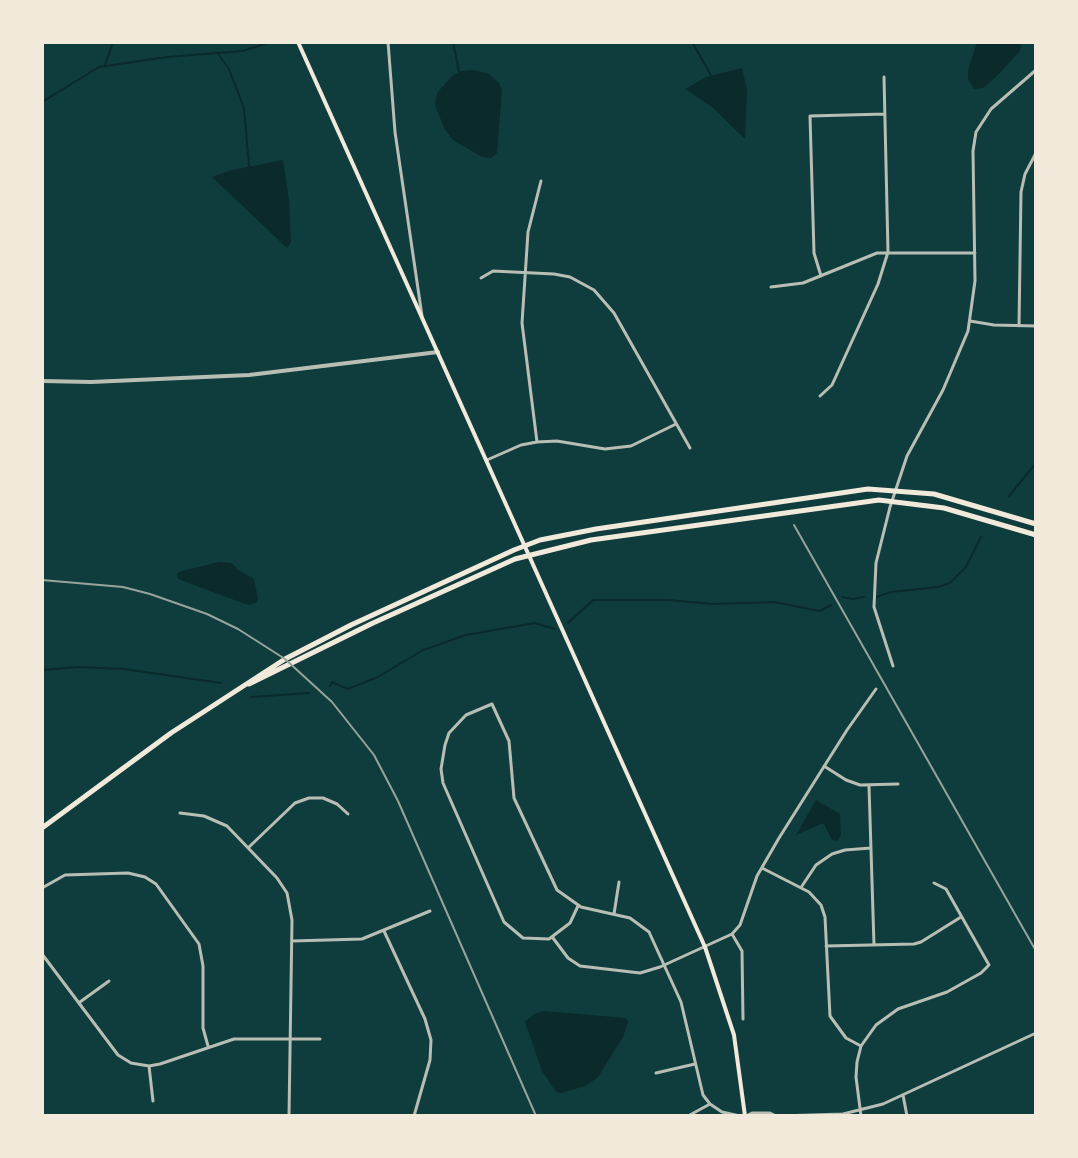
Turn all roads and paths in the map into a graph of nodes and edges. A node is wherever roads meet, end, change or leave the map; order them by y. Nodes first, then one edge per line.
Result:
1 (298, 42) edge
2 (388, 42) edge
3 (1036, 70) edge
4 (884, 77) dead end
5 (885, 114) junction
6 (1036, 153) edge
7 (541, 181) dead end
8 (888, 252) junction
9 (975, 253) junction
10 (525, 271) junction
11 (821, 276) junction
12 (481, 278) dead end
13 (771, 287) dead end
14 (422, 316) junction
15 (970, 321) junction
16 (1019, 326) junction
17 (1036, 326) edge
18 (438, 352) junction
19 (42, 381) edge
20 (820, 396) dead end
21 (676, 424) junction
22 (537, 442) junction
23 (690, 448) dead end
24 (487, 460) junction
25 (895, 489) junction
26 (892, 500) junction
27 (1036, 524) edge
28 (1036, 535) edge
29 (526, 545) junction
30 (530, 554) junction
31 (893, 666) dead end
32 (248, 684) junction
33 (876, 689) dead end
34 (824, 766) junction
35 (898, 784) dead end
36 (869, 786) junction
37 (180, 813) dead end
38 (348, 814) dead end
39 (42, 828) edge
40 (249, 847) junction
41 (871, 848) junction
42 (762, 868) junction
43 (619, 882) dead end
44 (934, 883) dead end
45 (801, 887) junction
46 (42, 888) edge
47 (578, 906) junction
48 (430, 911) dead end
49 (614, 914) junction
50 (961, 917) junction
51 (384, 931) junction
52 (732, 934) junction
53 (553, 938) junction
54 (292, 941) junction
55 (874, 945) junction
56 (826, 946) junction
57 (705, 947) junction
58 (42, 954) edge
59 (665, 965) junction
60 (109, 981) dead end
61 (79, 1003) junction
62 (743, 1019) dead end
63 (1036, 1033) edge
64 (291, 1039) junction
65 (320, 1039) dead end
66 (208, 1046) junction
67 (861, 1046) junction
68 (695, 1064) junction
69 (149, 1066) junction
70 (656, 1073) dead end
71 (903, 1095) junction
72 (153, 1101) dead end
73 (710, 1104) junction
74 (860, 1110) junction
75 (289, 1116) edge
76 (414, 1116) edge
77 (688, 1116) edge
78 (744, 1116) edge
79 (777, 1116) edge
80 (861, 1116) edge
81 (907, 1116) edge

1 - 14 main road
2 - 14 street
3 - 9 street
4 - 5 street
5 - 8 street
5 - 11 street
6 - 16 street
7 - 10 street
8 - 9 street
8 - 11 street
8 - 20 street
9 - 15 street
10 - 12 street
10 - 21 street
10 - 22 street
11 - 13 street
14 - 18 main road
15 - 16 street
15 - 25 street
16 - 17 street
18 - 19 street
18 - 24 main road
21 - 22 street
21 - 23 street
22 - 24 street
24 - 29 main road
25 - 26 street
25 - 27 highway
25 - 29 highway
26 - 28 highway
26 - 30 highway
26 - 31 street
29 - 30 main road
29 - 32 highway
30 - 32 highway
30 - 57 main road
32 - 39 highway
33 - 34 street
34 - 36 street
34 - 42 street
35 - 36 street
36 - 41 street
37 - 40 street
38 - 40 street
40 - 54 street
41 - 45 street
41 - 55 street
42 - 45 street
42 - 52 street
43 - 49 street
44 - 50 street
45 - 56 street
46 - 66 street
47 - 49 street
47 - 53 street
47 - 53 street
48 - 51 street
49 - 59 street
50 - 55 street
50 - 67 street
51 - 54 street
51 - 76 street
52 - 57 street
52 - 62 street
53 - 59 street
54 - 64 street
55 - 56 street
56 - 67 street
57 - 59 street
57 - 78 main road
58 - 61 street
59 - 68 street
60 - 61 street
61 - 69 street
63 - 71 street
64 - 65 street
64 - 66 street
64 - 75 street
66 - 69 street
67 - 74 street
68 - 70 street
68 - 73 street
69 - 72 street
71 - 74 street
71 - 81 street
73 - 77 street
73 - 78 street
74 - 79 street
74 - 80 street
78 - 79 street

